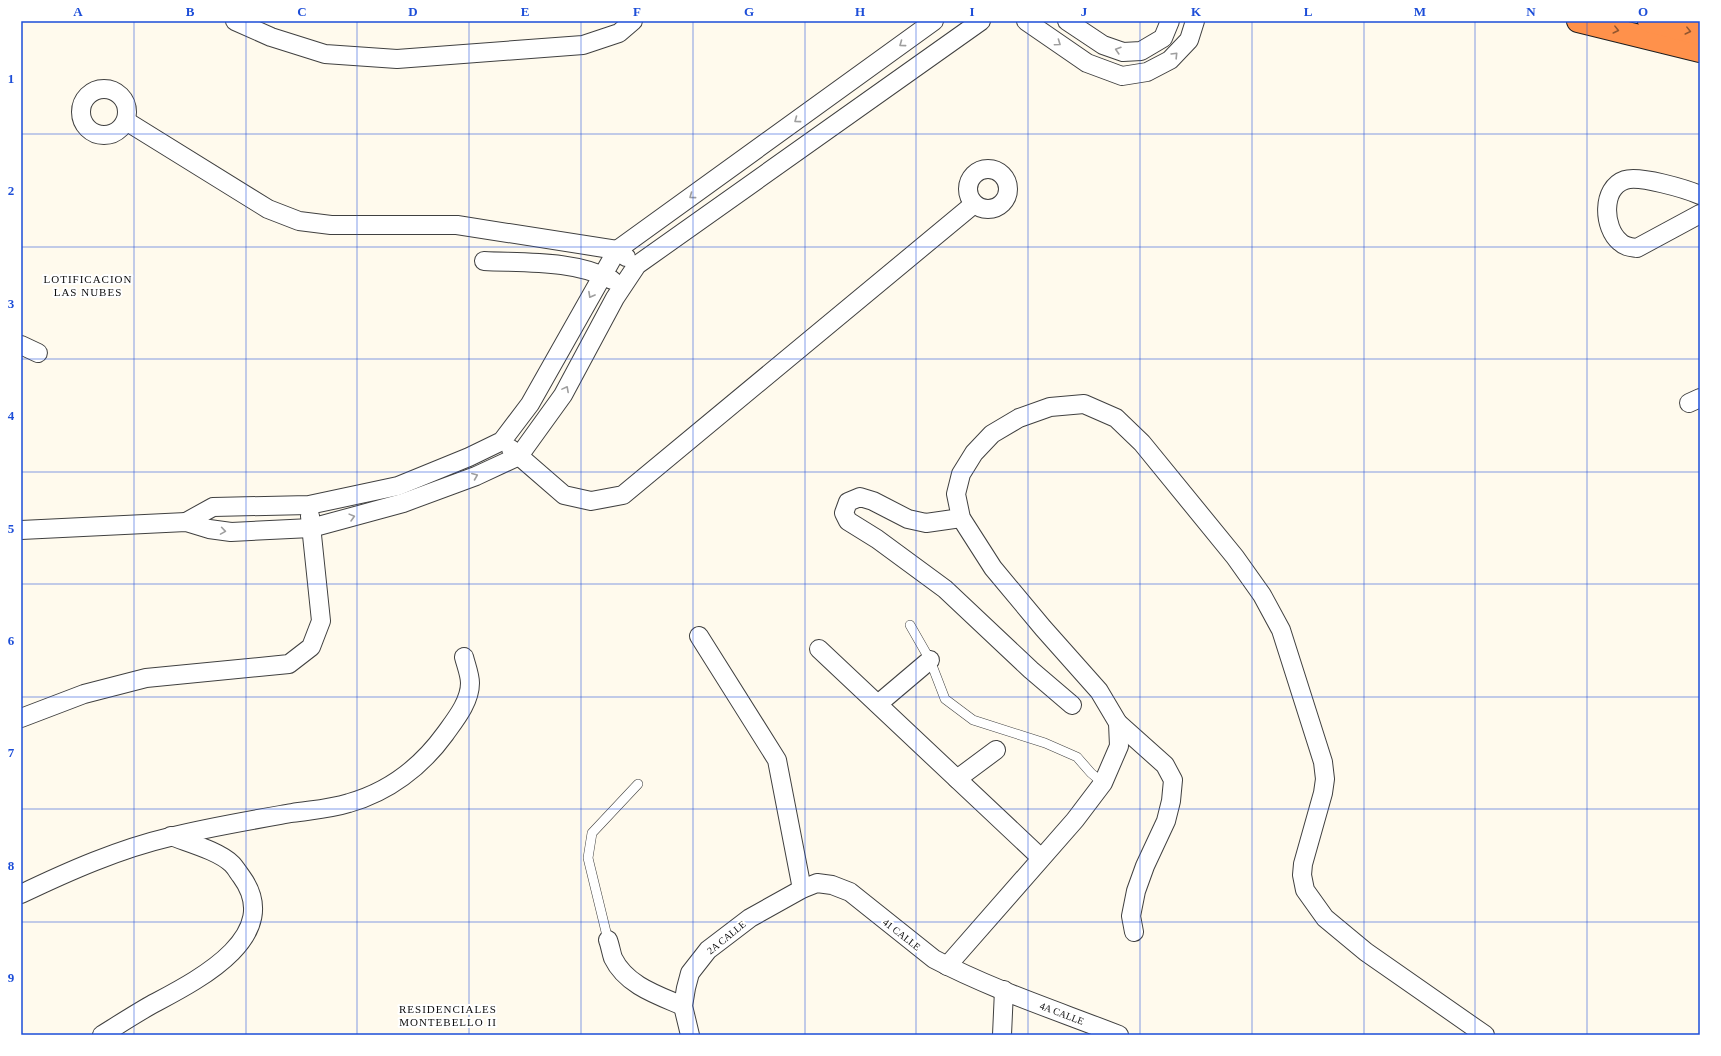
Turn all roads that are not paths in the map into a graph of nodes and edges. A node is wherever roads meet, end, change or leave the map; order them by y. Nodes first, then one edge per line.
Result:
1 (235, 21) edge
2 (633, 21) edge
3 (934, 21) edge
4 (981, 21) edge
5 (1026, 21) edge
6 (1067, 21) edge
7 (1170, 21) edge
8 (1195, 21) edge
9 (1578, 21) edge
10 (1648, 21) edge
11 (1700, 34) edge
12 (1700, 51) edge
13 (126, 121) dead end
14 (1700, 195) edge
15 (974, 204) dead end
16 (1700, 214) edge
17 (617, 250) junction
18 (484, 261) dead end
19 (637, 265) junction
20 (602, 275) junction
21 (623, 286) junction
22 (21, 345) edge
23 (38, 353) dead end
24 (502, 441) junction
25 (519, 456) junction
26 (309, 505) junction
27 (961, 518) junction
28 (186, 522) junction
29 (311, 528) junction
30 (21, 530) edge
31 (910, 625) dead end
32 (699, 636) dead end
33 (819, 649) dead end
34 (464, 657) dead end
35 (930, 660) junction
36 (878, 704) junction
37 (1072, 705) dead end
38 (21, 718) edge
39 (1118, 724) junction
40 (996, 750) dead end
41 (957, 779) junction
42 (1103, 783) junction
43 (638, 784) dead end
44 (172, 836) junction
45 (1041, 858) junction
46 (802, 889) junction
47 (21, 894) edge
48 (1134, 932) dead end
49 (608, 940) joint
50 (947, 966) junction
51 (1004, 990) junction
52 (683, 1006) junction
53 (102, 1035) edge
54 (690, 1035) edge
55 (1002, 1035) edge
56 (1119, 1035) edge
57 (1485, 1035) edge

1 - 2 street
3 -> 17 street
4 - 19 street
5 -> 8 street
7 -> 6 street
9 -> 12 highway
10 -> 11 highway
13 - 17 street
14 - 16 street
15 - 25 street
17 - 19 street
17 - 20 street
18 - 20 street
19 - 21 street
20 - 21 street
20 -> 24 street
25 -> 21 street
22 - 23 street
24 - 25 street
24 - 26 street
29 -> 25 street
26 - 28 street
26 - 29 street
27 - 37 street
27 - 39 street
27 - 57 street
28 -> 29 street
28 - 30 street
29 - 38 street
31 - 35 lane
32 - 46 street
33 - 36 street
34 - 44 street
35 - 36 street
35 - 42 lane
36 - 41 street
39 - 42 street
39 - 48 street
40 - 41 street
41 - 45 street
42 - 45 street
43 - 49 lane
44 - 47 street
44 - 53 street
45 - 50 street
46 - 50 street, 41 CALLE
46 - 52 street, 2A CALLE
49 - 52 street
50 - 51 street, 41 CALLE
51 - 55 street
51 - 56 street, 4A CALLE
52 - 54 street, 2A CALLE

